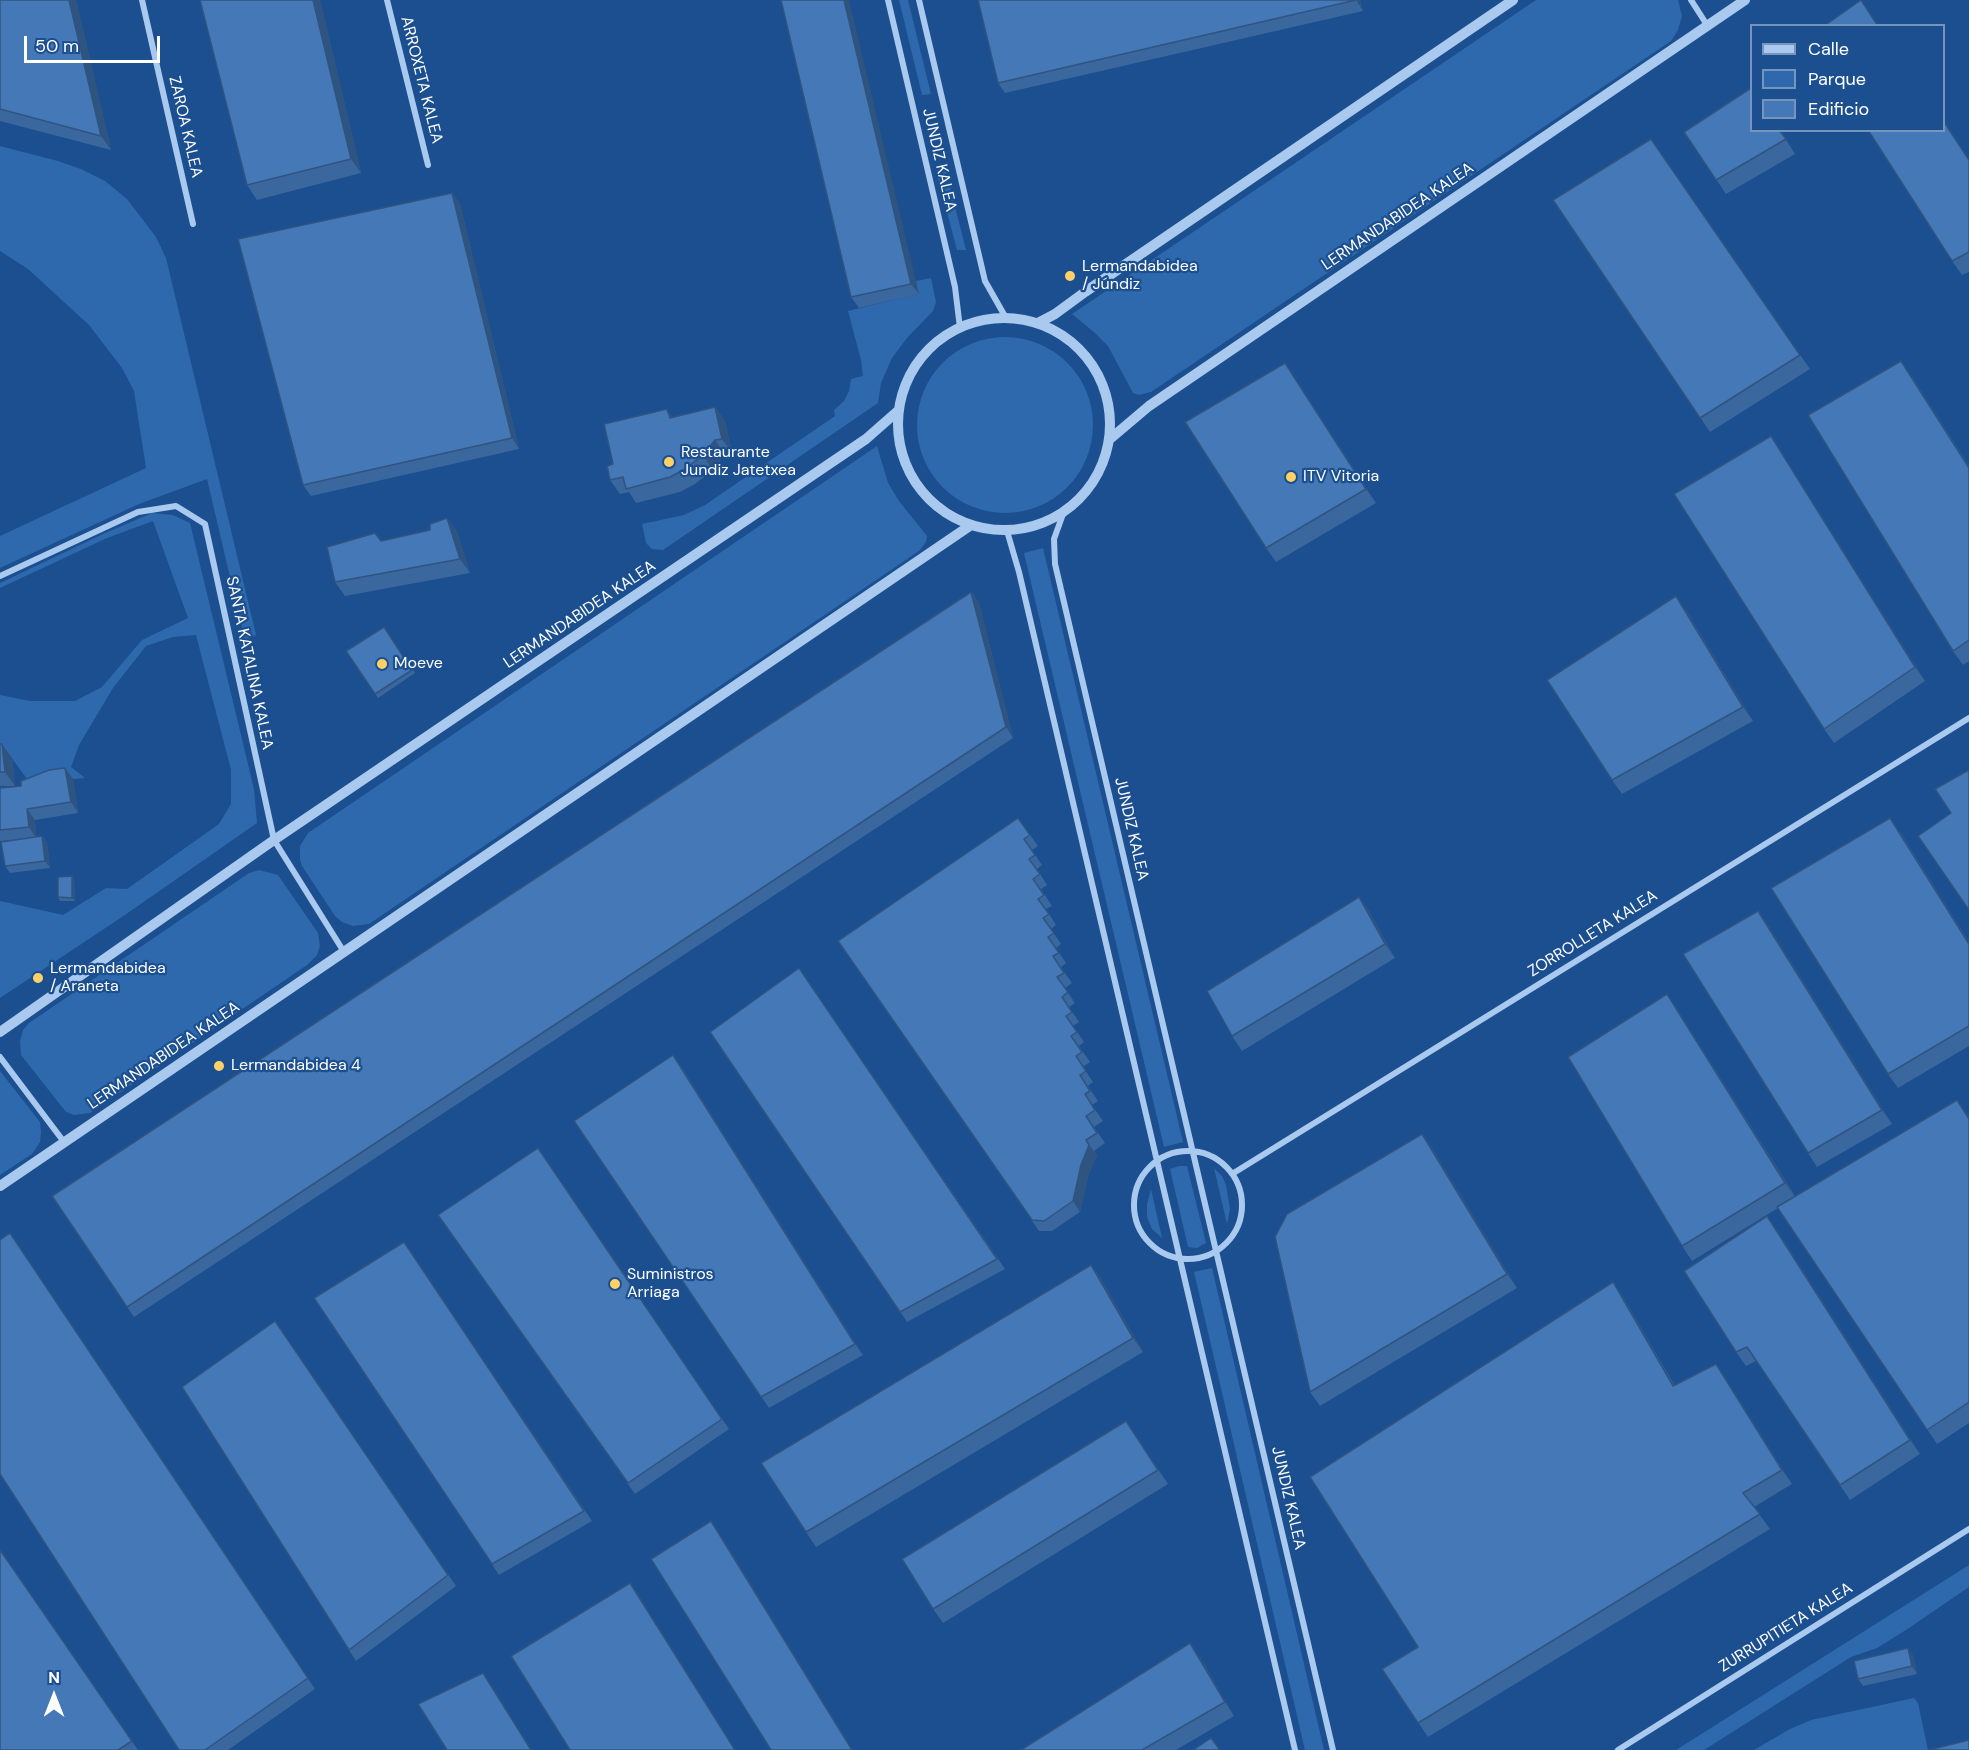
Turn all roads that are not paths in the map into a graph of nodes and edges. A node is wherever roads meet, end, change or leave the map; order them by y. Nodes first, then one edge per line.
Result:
1 (142, 0) edge
2 (387, 0) edge
3 (888, 0) edge
4 (919, 0) edge
5 (1513, 0) edge
6 (1691, 0) edge
7 (1745, 0) edge
8 (1707, 26) junction
9 (428, 165) dead end
10 (193, 224) dead end
11 (1006, 318) junction
12 (1038, 323) junction
13 (960, 328) junction
14 (898, 411) junction
15 (1110, 439) junction
16 (1063, 514) junction
17 (970, 525) junction
18 (1007, 531) junction
19 (0, 576) edge
20 (1969, 718) edge
21 (274, 840) junction
22 (345, 952) junction
23 (0, 1032) edge
24 (0, 1057) edge
25 (64, 1142) junction
26 (1193, 1150) junction
27 (1157, 1160) junction
28 (1232, 1174) junction
29 (0, 1186) edge
30 (1217, 1252) junction
31 (1181, 1260) junction
32 (1969, 1529) edge
33 (1295, 1750) edge
34 (1333, 1750) edge
35 (1618, 1750) edge

1 - 10 street, ZAROA KALEA
2 - 9 street, ARROXETA KALEA
3 - 13 street, JUNDIZ KALEA
4 - 11 street, JUNDIZ KALEA
5 - 12 street
6 - 8 street
7 - 8 street, LERMANDABIDEA KALEA
8 - 15 street, LERMANDABIDEA KALEA
11 - 12 street
11 - 13 street
12 - 15 street
13 - 14 street
14 - 17 street
14 - 21 street, LERMANDABIDEA KALEA
15 - 16 street
16 - 18 street
16 - 26 street, JUNDIZ KALEA
17 - 18 street
17 - 22 street, LERMANDABIDEA KALEA
18 - 27 street
19 - 21 street, SANTA KATALINA KALEA
20 - 28 street, ZORROLLETA KALEA
21 - 22 street
21 - 23 street, LERMANDABIDEA KALEA
22 - 25 street, LERMANDABIDEA KALEA
24 - 25 street
25 - 29 street, LERMANDABIDEA KALEA
26 - 27 street
26 - 28 street
26 - 30 street, JUNDIZ KALEA
27 - 31 street
27 - 31 street
28 - 30 street
30 - 31 street
30 - 34 street, JUNDIZ KALEA
31 - 33 street
32 - 35 street, ZURRUPITIETA KALEA

